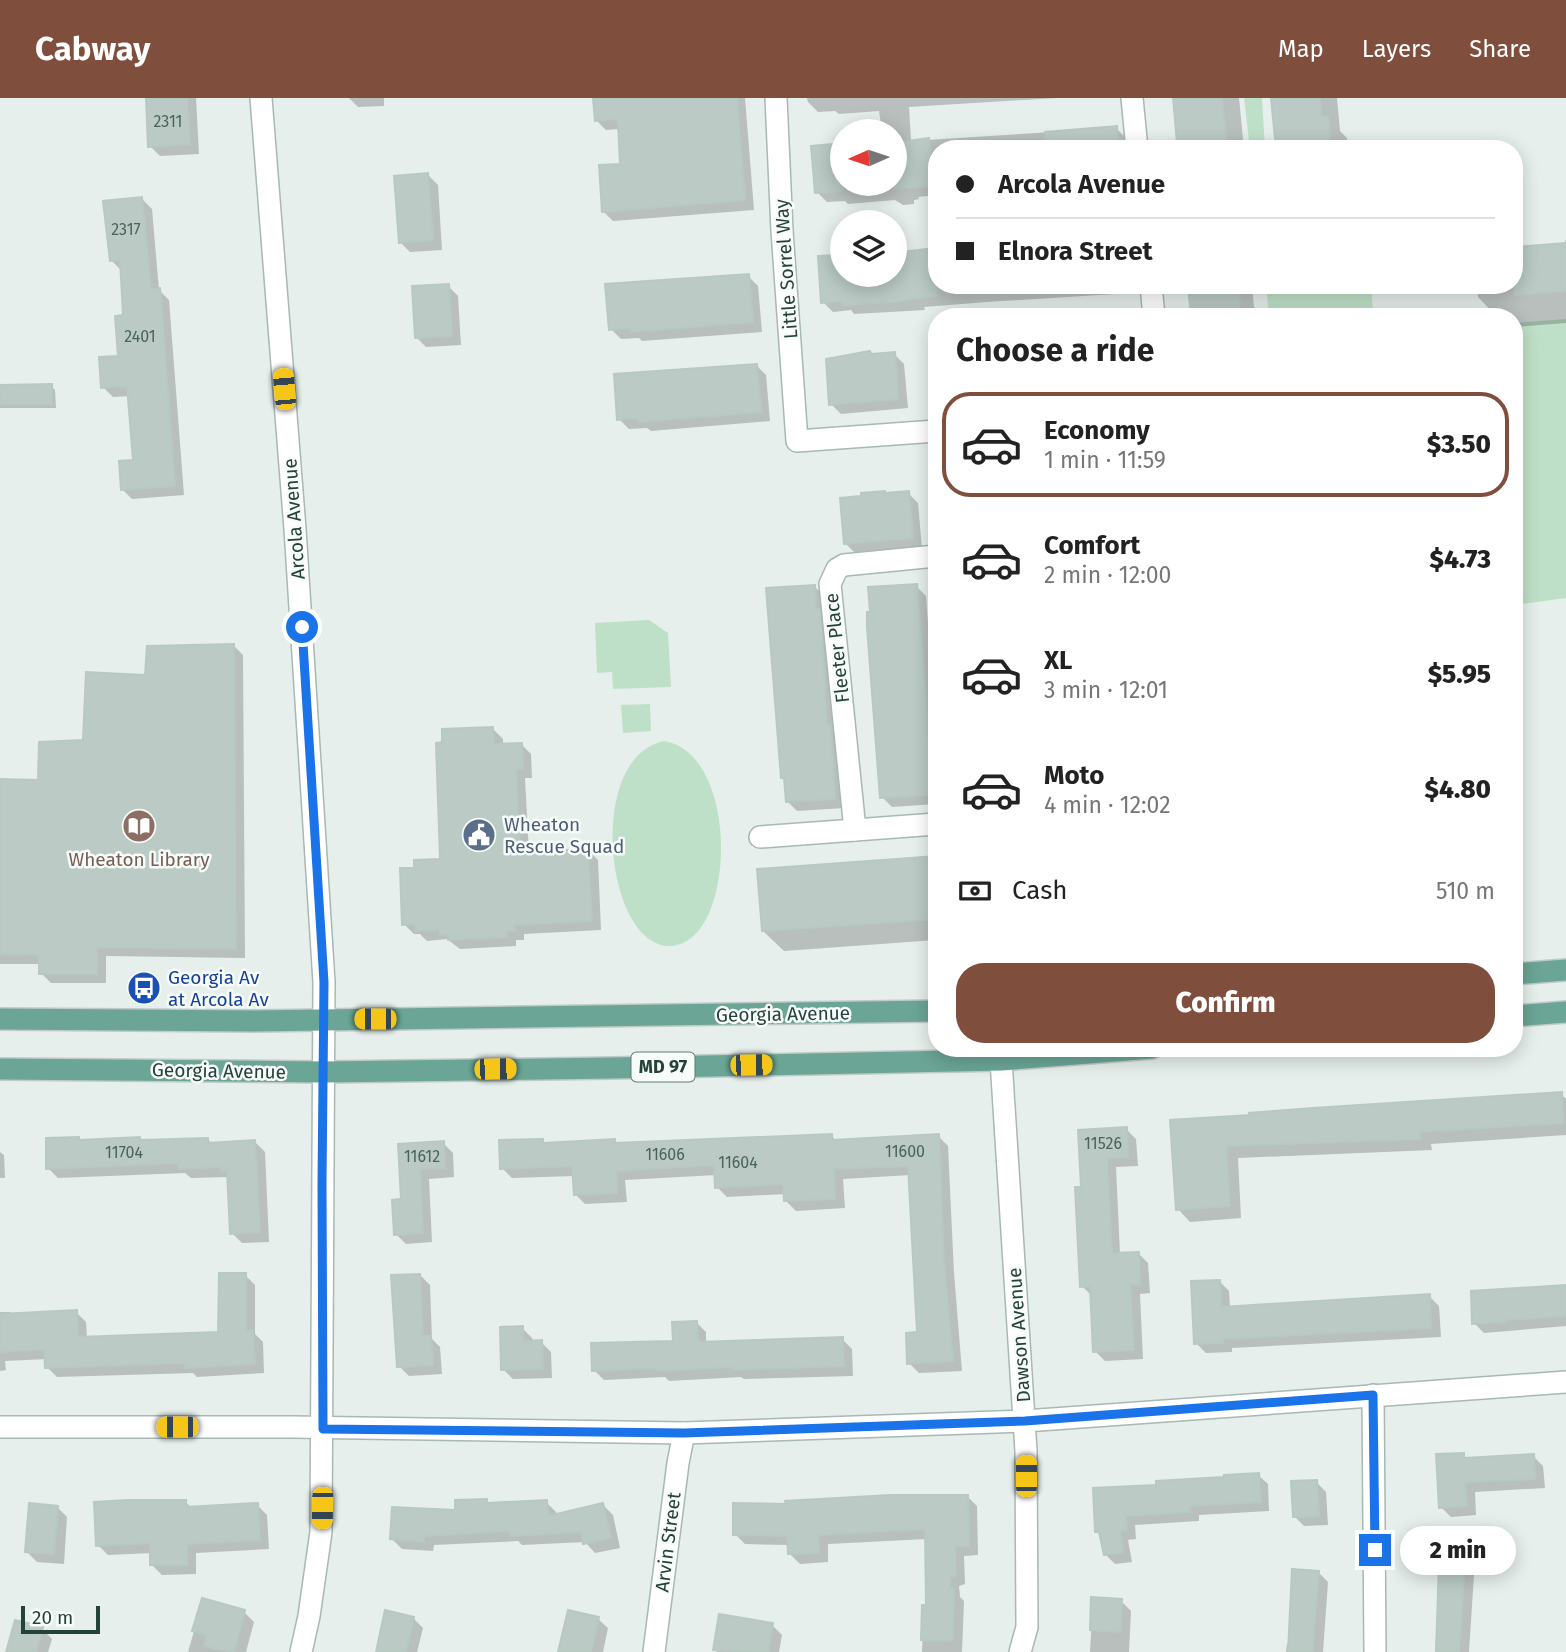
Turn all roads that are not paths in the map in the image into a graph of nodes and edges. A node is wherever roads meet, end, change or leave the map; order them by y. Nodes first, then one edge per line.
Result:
1 (261, 98) edge
2 (776, 98) edge
3 (1132, 98) edge
4 (1136, 140) edge
5 (928, 432) edge
6 (928, 557) edge
7 (928, 825) edge
8 (855, 830) junction
9 (760, 837) dead end
10 (1566, 970) edge
11 (1523, 973) edge
12 (928, 1012) edge
13 (1566, 1012) edge
14 (1523, 1015) edge
15 (325, 1019) junction
16 (0, 1020) edge
17 (928, 1054) edge
18 (1003, 1057) edge
19 (0, 1069) edge
20 (324, 1072) junction
21 (1566, 1382) edge
22 (1373, 1395) junction
23 (1025, 1421) junction
24 (0, 1427) edge
25 (323, 1429) junction
26 (684, 1433) junction
27 (301, 1652) edge
28 (653, 1652) edge
29 (1020, 1652) edge
30 (1375, 1652) edge

1 - 15 street, Arcola Avenue
2 - 5 street, Little Sorrel Way
3 - 4 street
6 - 8 street, Fleeter Place
7 - 8 street
8 - 9 street
10 - 11 main road
12 - 15 main road, Georgia Avenue
13 - 14 main road
15 - 16 main road, Georgia Avenue
15 - 20 street, Arcola Avenue
17 - 20 main road, Georgia Avenue / MD 97
18 - 23 street, Dawson Avenue
19 - 20 main road, Georgia Avenue / MD 97
20 - 25 street, Arcola Avenue
21 - 22 street
22 - 23 street
22 - 30 street
23 - 26 street
23 - 29 street, Dawson Avenue
24 - 25 street
25 - 26 street
25 - 27 street, Arcola Avenue
26 - 28 street, Arvin Street

